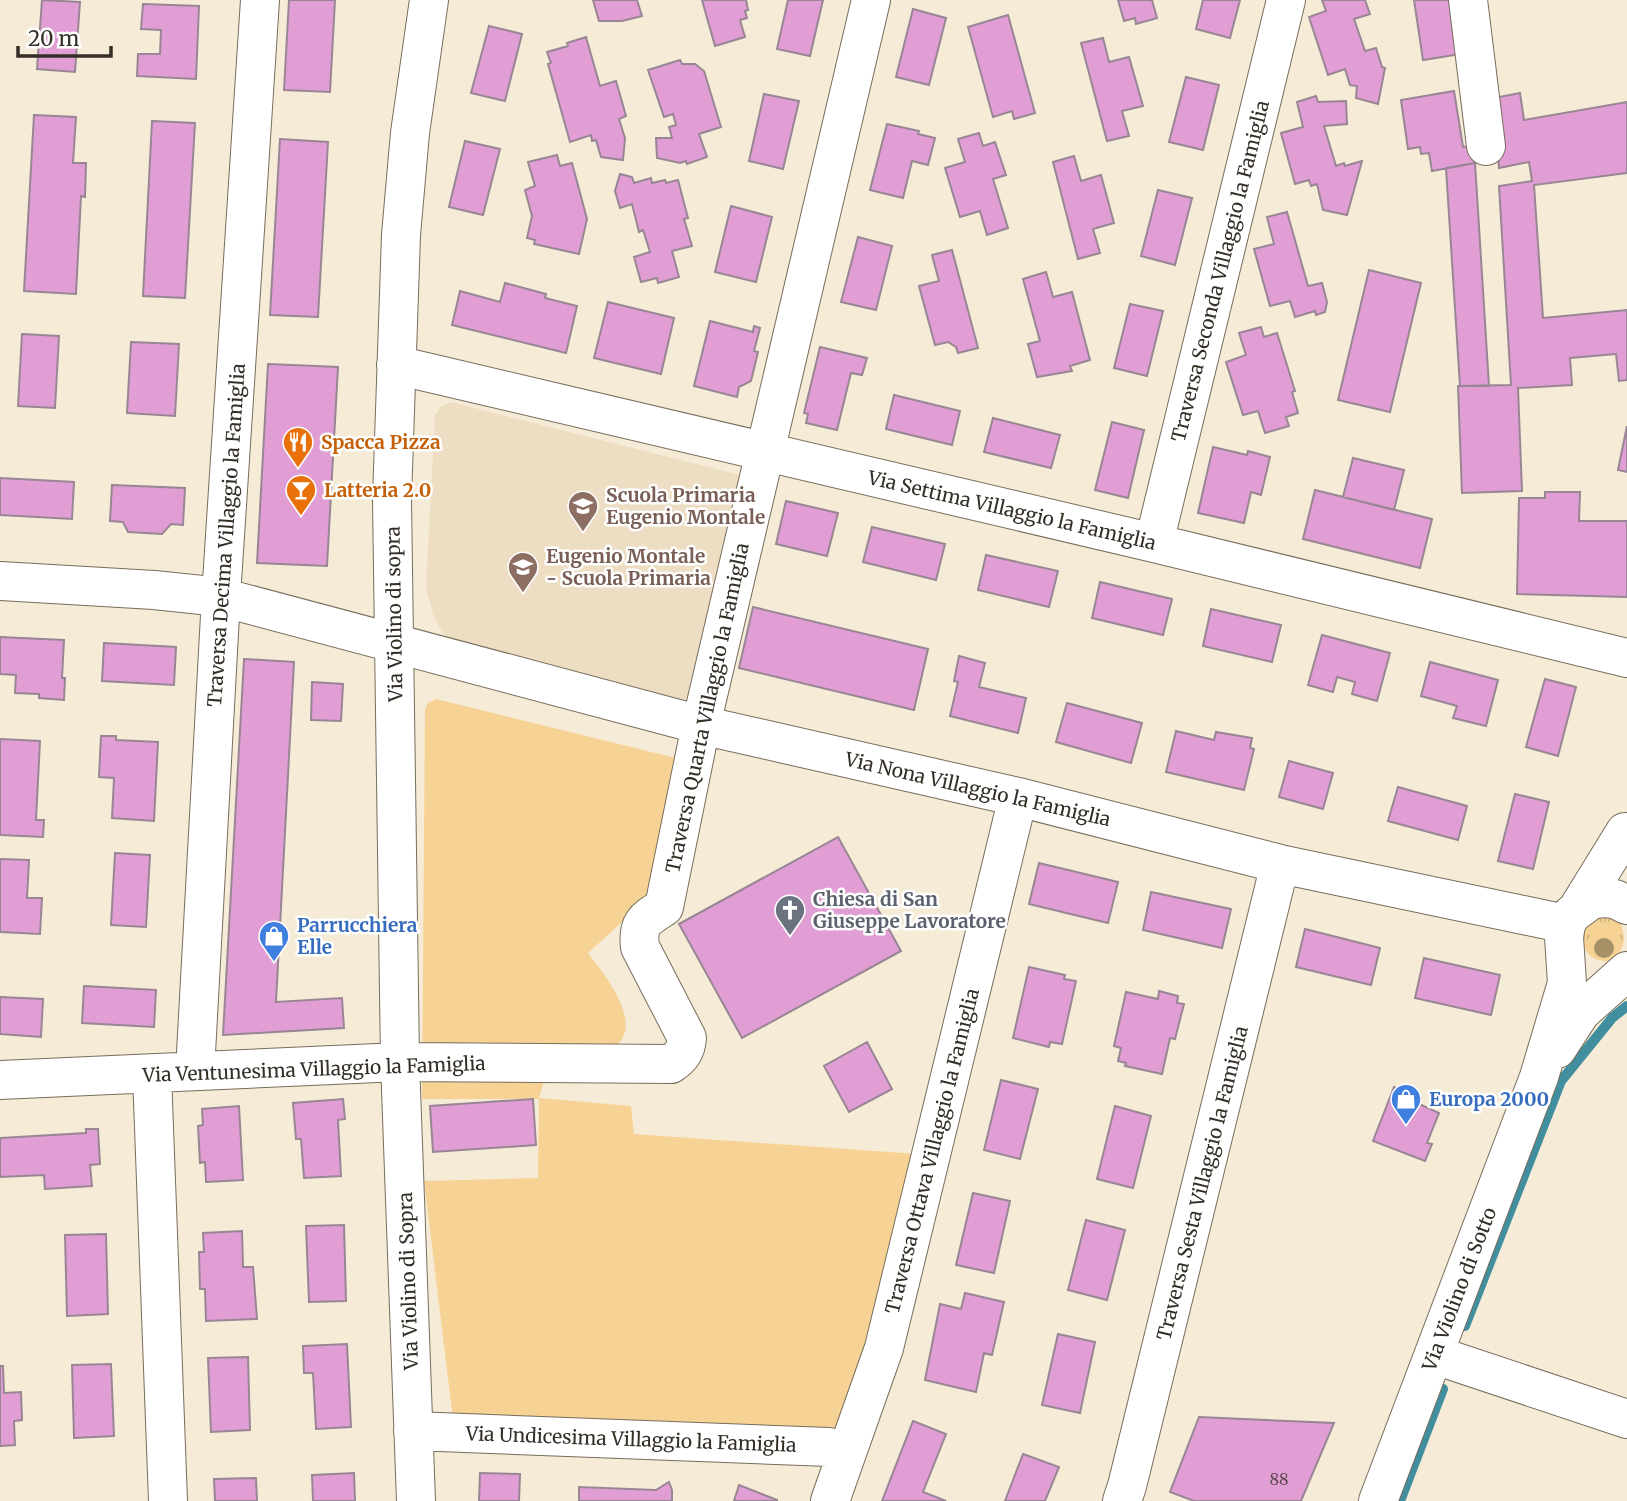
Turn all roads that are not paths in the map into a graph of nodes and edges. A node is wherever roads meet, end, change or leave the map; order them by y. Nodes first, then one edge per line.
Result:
1 (260, 0) edge
2 (429, 0) edge
3 (871, 0) edge
4 (1286, 0) edge
5 (1468, 0) edge
6 (1486, 146) dead end
7 (396, 365) junction
8 (765, 453) junction
9 (1154, 543) junction
10 (0, 581) edge
11 (221, 597) junction
12 (393, 644) junction
13 (1627, 658) edge
14 (701, 725) junction
15 (1018, 797) junction
16 (1626, 826) edge
17 (1280, 864) junction
18 (1627, 905) edge
19 (1571, 926) junction
20 (1627, 971) edge
21 (400, 1062) junction
22 (671, 1064) joint
23 (195, 1071) junction
24 (152, 1074) junction
25 (1539, 1077) junction
26 (0, 1080) edge
27 (1435, 1355) junction
28 (1627, 1419) edge
29 (413, 1431) junction
30 (846, 1455) junction
31 (169, 1501) edge
32 (416, 1501) edge
33 (830, 1501) edge
34 (1122, 1501) edge
35 (1378, 1501) edge

1 - 11 street, Traversa Decima Villaggio la Famiglia
2 - 7 street, Via Violino di sopra
3 - 8 street, Traversa Quarta Villaggio la Famiglia
4 - 9 street, Traversa Seconda Villaggio la Famiglia
5 - 6 street
7 - 8 street, Via Settima Villaggio la Famiglia
7 - 12 street, Via Violino di sopra
8 - 9 street, Via Settima Villaggio la Famiglia
8 - 14 street, Traversa Quarta Villaggio la Famiglia
9 - 13 street, Via Settima Villaggio la Famiglia
10 - 11 street, Via Nona Villaggio la Famiglia
11 - 12 street, Via Nona Villaggio la Famiglia
11 - 23 street, Traversa Decima Villaggio la Famiglia
12 - 14 street, Via Nona Villaggio la Famiglia
12 - 21 street, Via Violino di sopra
14 - 15 street, Via Nona Villaggio la Famiglia
14 - 22 street, Traversa Quarta Villaggio la Famiglia
15 - 17 street, Via Nona Villaggio la Famiglia
15 - 30 street, Traversa Ottava Villaggio la Famiglia
16 - 19 street
17 - 19 street, Via Nona Villaggio la Famiglia
17 - 34 street, Traversa Sesta Villaggio la Famiglia
18 - 19 street
19 - 20 street, Via Violino di Sotto
19 - 25 street, Via Violino di Sotto
20 - 25 street, Via Violino di Sotto
21 - 22 street, Via Ventunesima Villaggio la Famiglia
21 - 23 street, Via Ventunesima Villaggio la Famiglia
21 - 29 street, Via Violino di Sopra
23 - 24 street, Via Ventunesima Villaggio la Famiglia
24 - 26 street, Via Ventunesima Villaggio la Famiglia
24 - 31 street
25 - 27 street, Via Violino di Sotto
27 - 28 street
27 - 35 street, Via Violino di Sotto
29 - 30 street, Via Undicesima Villaggio la Famiglia
29 - 32 street, Via Violino di Sopra
30 - 33 street, Traversa Ottava Villaggio la Famiglia

